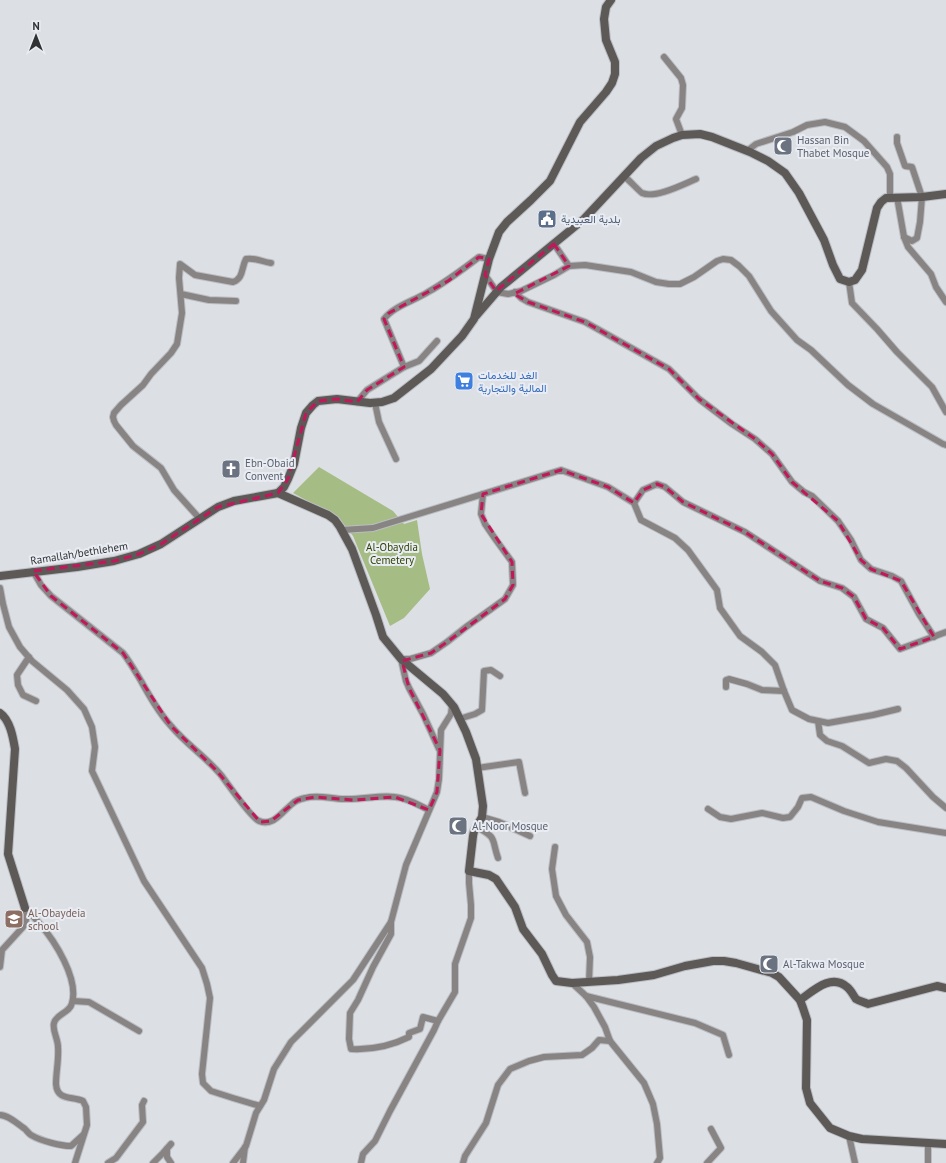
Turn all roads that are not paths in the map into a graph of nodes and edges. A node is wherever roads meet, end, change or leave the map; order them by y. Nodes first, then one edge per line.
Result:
1 (611, 0) edge
2 (664, 57) dead end
3 (682, 135) junction
4 (898, 137) dead end
5 (747, 151) junction
6 (624, 176) junction
7 (696, 179) dead end
8 (946, 194) edge
9 (894, 197) junction
10 (922, 197) junction
11 (904, 237) junction
12 (554, 244) junction
13 (489, 259) junction
14 (271, 263) dead end
15 (569, 266) junction
16 (486, 275) junction
17 (849, 282) junction
18 (497, 292) junction
19 (515, 292) junction
20 (181, 294) junction
21 (236, 301) dead end
22 (946, 302) edge
23 (474, 319) junction
24 (437, 341) dead end
25 (404, 366) junction
26 (357, 402) junction
27 (375, 403) junction
28 (946, 412) edge
29 (946, 445) edge
30 (396, 459) dead end
31 (278, 492) junction
32 (483, 494) junction
33 (634, 503) junction
34 (200, 519) junction
35 (342, 530) junction
36 (33, 571) junction
37 (0, 576) edge
38 (0, 588) edge
39 (946, 632) edge
40 (934, 637) junction
41 (29, 657) junction
42 (401, 659) junction
43 (500, 676) dead end
44 (726, 688) dead end
45 (784, 691) junction
46 (36, 701) dead end
47 (452, 705) junction
48 (898, 709) dead end
49 (0, 713) edge
50 (459, 719) junction
51 (818, 721) junction
52 (440, 750) junction
53 (477, 768) junction
54 (525, 793) dead end
55 (946, 808) edge
56 (708, 809) dead end
57 (429, 810) junction
58 (482, 817) junction
59 (477, 827) junction
60 (946, 833) edge
61 (530, 836) dead end
62 (555, 847) dead end
63 (498, 858) dead end
64 (469, 871) junction
65 (25, 908) junction
66 (390, 922) junction
67 (0, 967) edge
68 (589, 982) junction
69 (572, 984) junction
70 (946, 988) edge
71 (586, 996) junction
72 (800, 1000) junction
73 (73, 1001) junction
74 (438, 1021) junction
75 (139, 1031) dead end
76 (610, 1041) junction
77 (729, 1056) dead end
78 (144, 1101) dead end
79 (260, 1106) junction
80 (0, 1115) edge
81 (711, 1129) dead end
82 (84, 1133) junction
83 (849, 1136) junction
84 (928, 1143) junction
85 (946, 1144) edge
86 (246, 1146) junction
87 (660, 1161) edge
88 (75, 1163) edge
89 (108, 1163) edge
90 (153, 1163) edge
91 (171, 1163) edge
92 (233, 1163) edge
93 (243, 1163) edge
94 (361, 1163) edge
95 (463, 1163) edge
96 (707, 1163) edge
97 (855, 1163) edge
98 (928, 1163) edge

1 - 13 street
2 - 3 street
3 - 5 street
3 - 6 street
4 - 10 street
5 - 9 street
5 - 17 street
6 - 7 street
6 - 12 street
8 - 10 street
9 - 10 street
9 - 11 street
9 - 17 street
10 - 11 street
11 - 22 street
12 - 15 street
12 - 18 street
13 - 16 street
13 - 25 street
14 - 20 street
15 - 19 street
15 - 29 street
16 - 18 street
16 - 23 street
17 - 28 street
18 - 19 street
18 - 23 street
19 - 40 street
20 - 21 street
20 - 34 street
23 - 27 street
24 - 25 street
25 - 26 street
26 - 27 street
26 - 31 street
27 - 30 street
31 - 34 street, Ramallah/bethlehem
31 - 35 street
32 - 33 street
32 - 35 street
32 - 42 street
33 - 40 street
33 - 45 street
34 - 36 street, Ramallah/bethlehem
35 - 42 street
36 - 37 street, Ramallah/bethlehem
36 - 57 street
38 - 41 street
39 - 40 street
41 - 46 street
41 - 79 street
42 - 47 street
42 - 52 street
43 - 50 street
44 - 45 street
45 - 51 street
47 - 50 street
47 - 52 street
48 - 51 street
49 - 65 street
50 - 53 street
51 - 55 street
52 - 57 street
53 - 54 street
53 - 58 street
56 - 60 street
57 - 66 street
58 - 59 street
58 - 61 street
59 - 63 street
59 - 64 street
62 - 68 street
64 - 69 street
64 - 74 street
65 - 67 street
65 - 73 street
66 - 74 street
66 - 79 street
68 - 69 street
68 - 72 street
69 - 71 street
70 - 72 street
71 - 76 street
71 - 77 street
72 - 83 street
73 - 75 street
73 - 82 street
74 - 94 street
76 - 87 street
76 - 95 street
78 - 89 street
79 - 86 street
80 - 82 street
81 - 96 street
82 - 88 street
83 - 84 street
83 - 97 street
84 - 85 street
84 - 98 street
86 - 92 street
86 - 93 street
90 - 91 street

